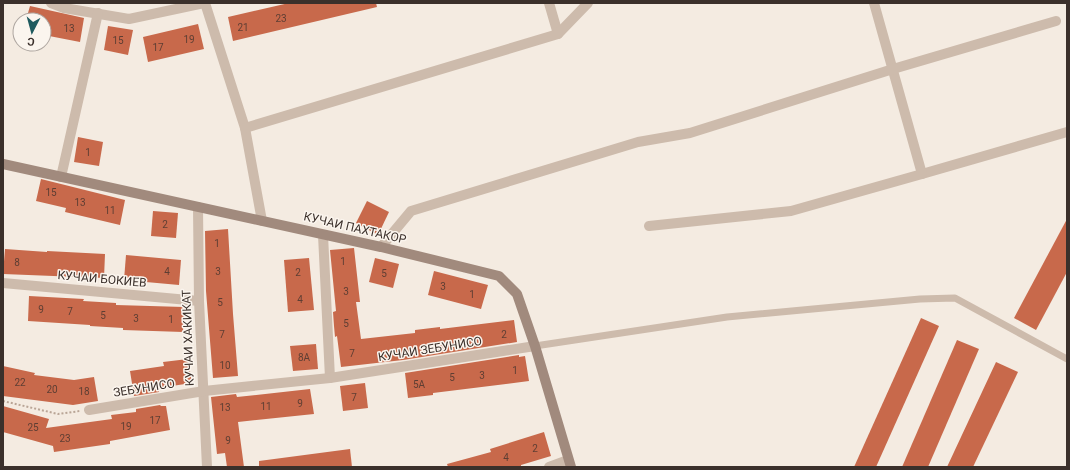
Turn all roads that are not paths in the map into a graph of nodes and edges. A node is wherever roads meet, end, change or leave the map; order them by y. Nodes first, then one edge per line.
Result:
1 (54, 3) edge
2 (204, 3) edge
3 (549, 3) edge
4 (588, 3) edge
5 (874, 3) edge
6 (98, 13) junction
7 (1056, 21) dead end
8 (558, 34) junction
9 (893, 68) junction
10 (246, 128) junction
11 (1067, 132) edge
12 (3, 164) edge
13 (922, 174) junction
14 (62, 177) junction
15 (198, 207) junction
16 (262, 221) junction
17 (649, 226) dead end
18 (323, 235) junction
19 (381, 247) junction
20 (3, 283) edge
21 (199, 301) junction
22 (535, 346) junction
23 (1067, 360) edge
24 (330, 378) junction
25 (204, 391) junction
26 (89, 410) road end
27 (569, 464) edge
28 (207, 467) edge
29 (549, 467) edge

1 - 6 street
2 - 6 street
2 - 10 street
3 - 8 street
4 - 8 street
5 - 9 street
6 - 14 street
7 - 9 street
8 - 10 street
9 - 13 street
9 - 19 street
10 - 16 street
11 - 13 street
12 - 14 main road, КУЧАИ ПАХТАКОР
13 - 17 street
14 - 15 main road, КУЧАИ ПАХТАКОР
15 - 16 main road, КУЧАИ ПАХТАКОР
15 - 21 street, КУЧАИ ХАКИКАТ
16 - 18 main road, КУЧАИ ПАХТАКОР
18 - 19 main road, КУЧАИ ПАХТАКОР
18 - 24 street
19 - 22 main road, КУЧАИ ПАХТАКОР
20 - 21 street, КУЧАИ БОКИЕВ
21 - 25 street, КУЧАИ ХАКИКАТ
22 - 23 lane
22 - 24 street, КУЧАИ ЗЕБУНИСО
22 - 27 main road, КУЧАИ ПАХТАКОР
24 - 25 street, КУЧАИ ЗЕБУНИСО
25 - 26 street, ЗЕБУНИСО
25 - 28 street, КУЧАИ ХАКИКАТ
27 - 29 street

